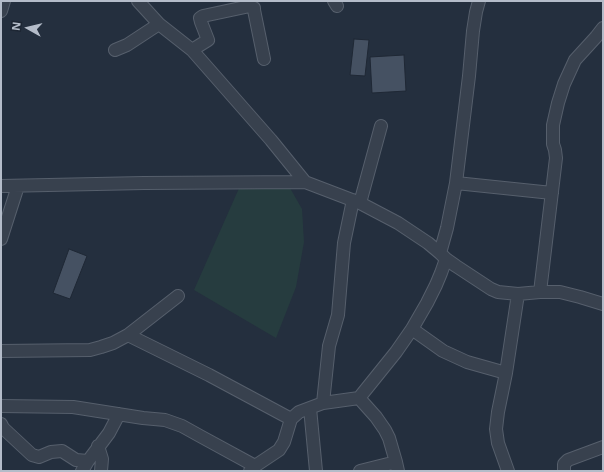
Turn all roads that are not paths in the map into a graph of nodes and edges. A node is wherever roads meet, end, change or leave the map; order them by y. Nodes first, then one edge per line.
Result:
1 (4, 1) edge
2 (138, 1) edge
3 (479, 1) edge
4 (1, 11) edge
5 (159, 24) junction
6 (603, 28) edge
7 (115, 50) dead end
8 (192, 50) junction
9 (264, 59) dead end
10 (381, 126) dead end
11 (305, 182) junction
12 (456, 183) junction
13 (1, 186) edge
14 (18, 186) junction
15 (552, 194) junction
16 (357, 202) junction
17 (1, 239) edge
18 (443, 256) junction
19 (540, 292) junction
20 (518, 294) junction
21 (178, 296) dead end
22 (603, 304) edge
23 (412, 329) junction
24 (128, 335) junction
25 (1, 351) edge
26 (506, 373) junction
27 (359, 398) junction
28 (323, 403) junction
29 (1, 406) edge
30 (310, 408) junction
31 (119, 414) junction
32 (291, 419) junction
33 (1, 424) edge
34 (98, 446) junction
35 (603, 448) edge
36 (85, 466) edge
37 (397, 466) edge
38 (253, 468) edge
39 (101, 471) edge
40 (316, 471) edge
41 (360, 471) edge
42 (508, 471) edge
43 (564, 471) edge

1 - 4 street
2 - 5 street
3 - 12 street
5 - 7 street
5 - 8 street
6 - 15 street
8 - 9 street
8 - 11 street
10 - 16 street
11 - 14 street
11 - 16 street
12 - 15 street
12 - 18 street
13 - 14 street
14 - 17 street
15 - 19 street
16 - 18 street
16 - 28 street
18 - 20 street
18 - 23 street
19 - 20 street
19 - 22 street
20 - 26 street
21 - 24 street
23 - 26 street
23 - 27 street
24 - 25 street
24 - 32 street
26 - 42 street
27 - 28 street
27 - 37 street
28 - 30 street
29 - 31 street
30 - 32 street
30 - 40 street
31 - 34 street
31 - 38 street
32 - 38 street
33 - 36 street
34 - 36 street
34 - 39 street
35 - 43 street
37 - 41 street

